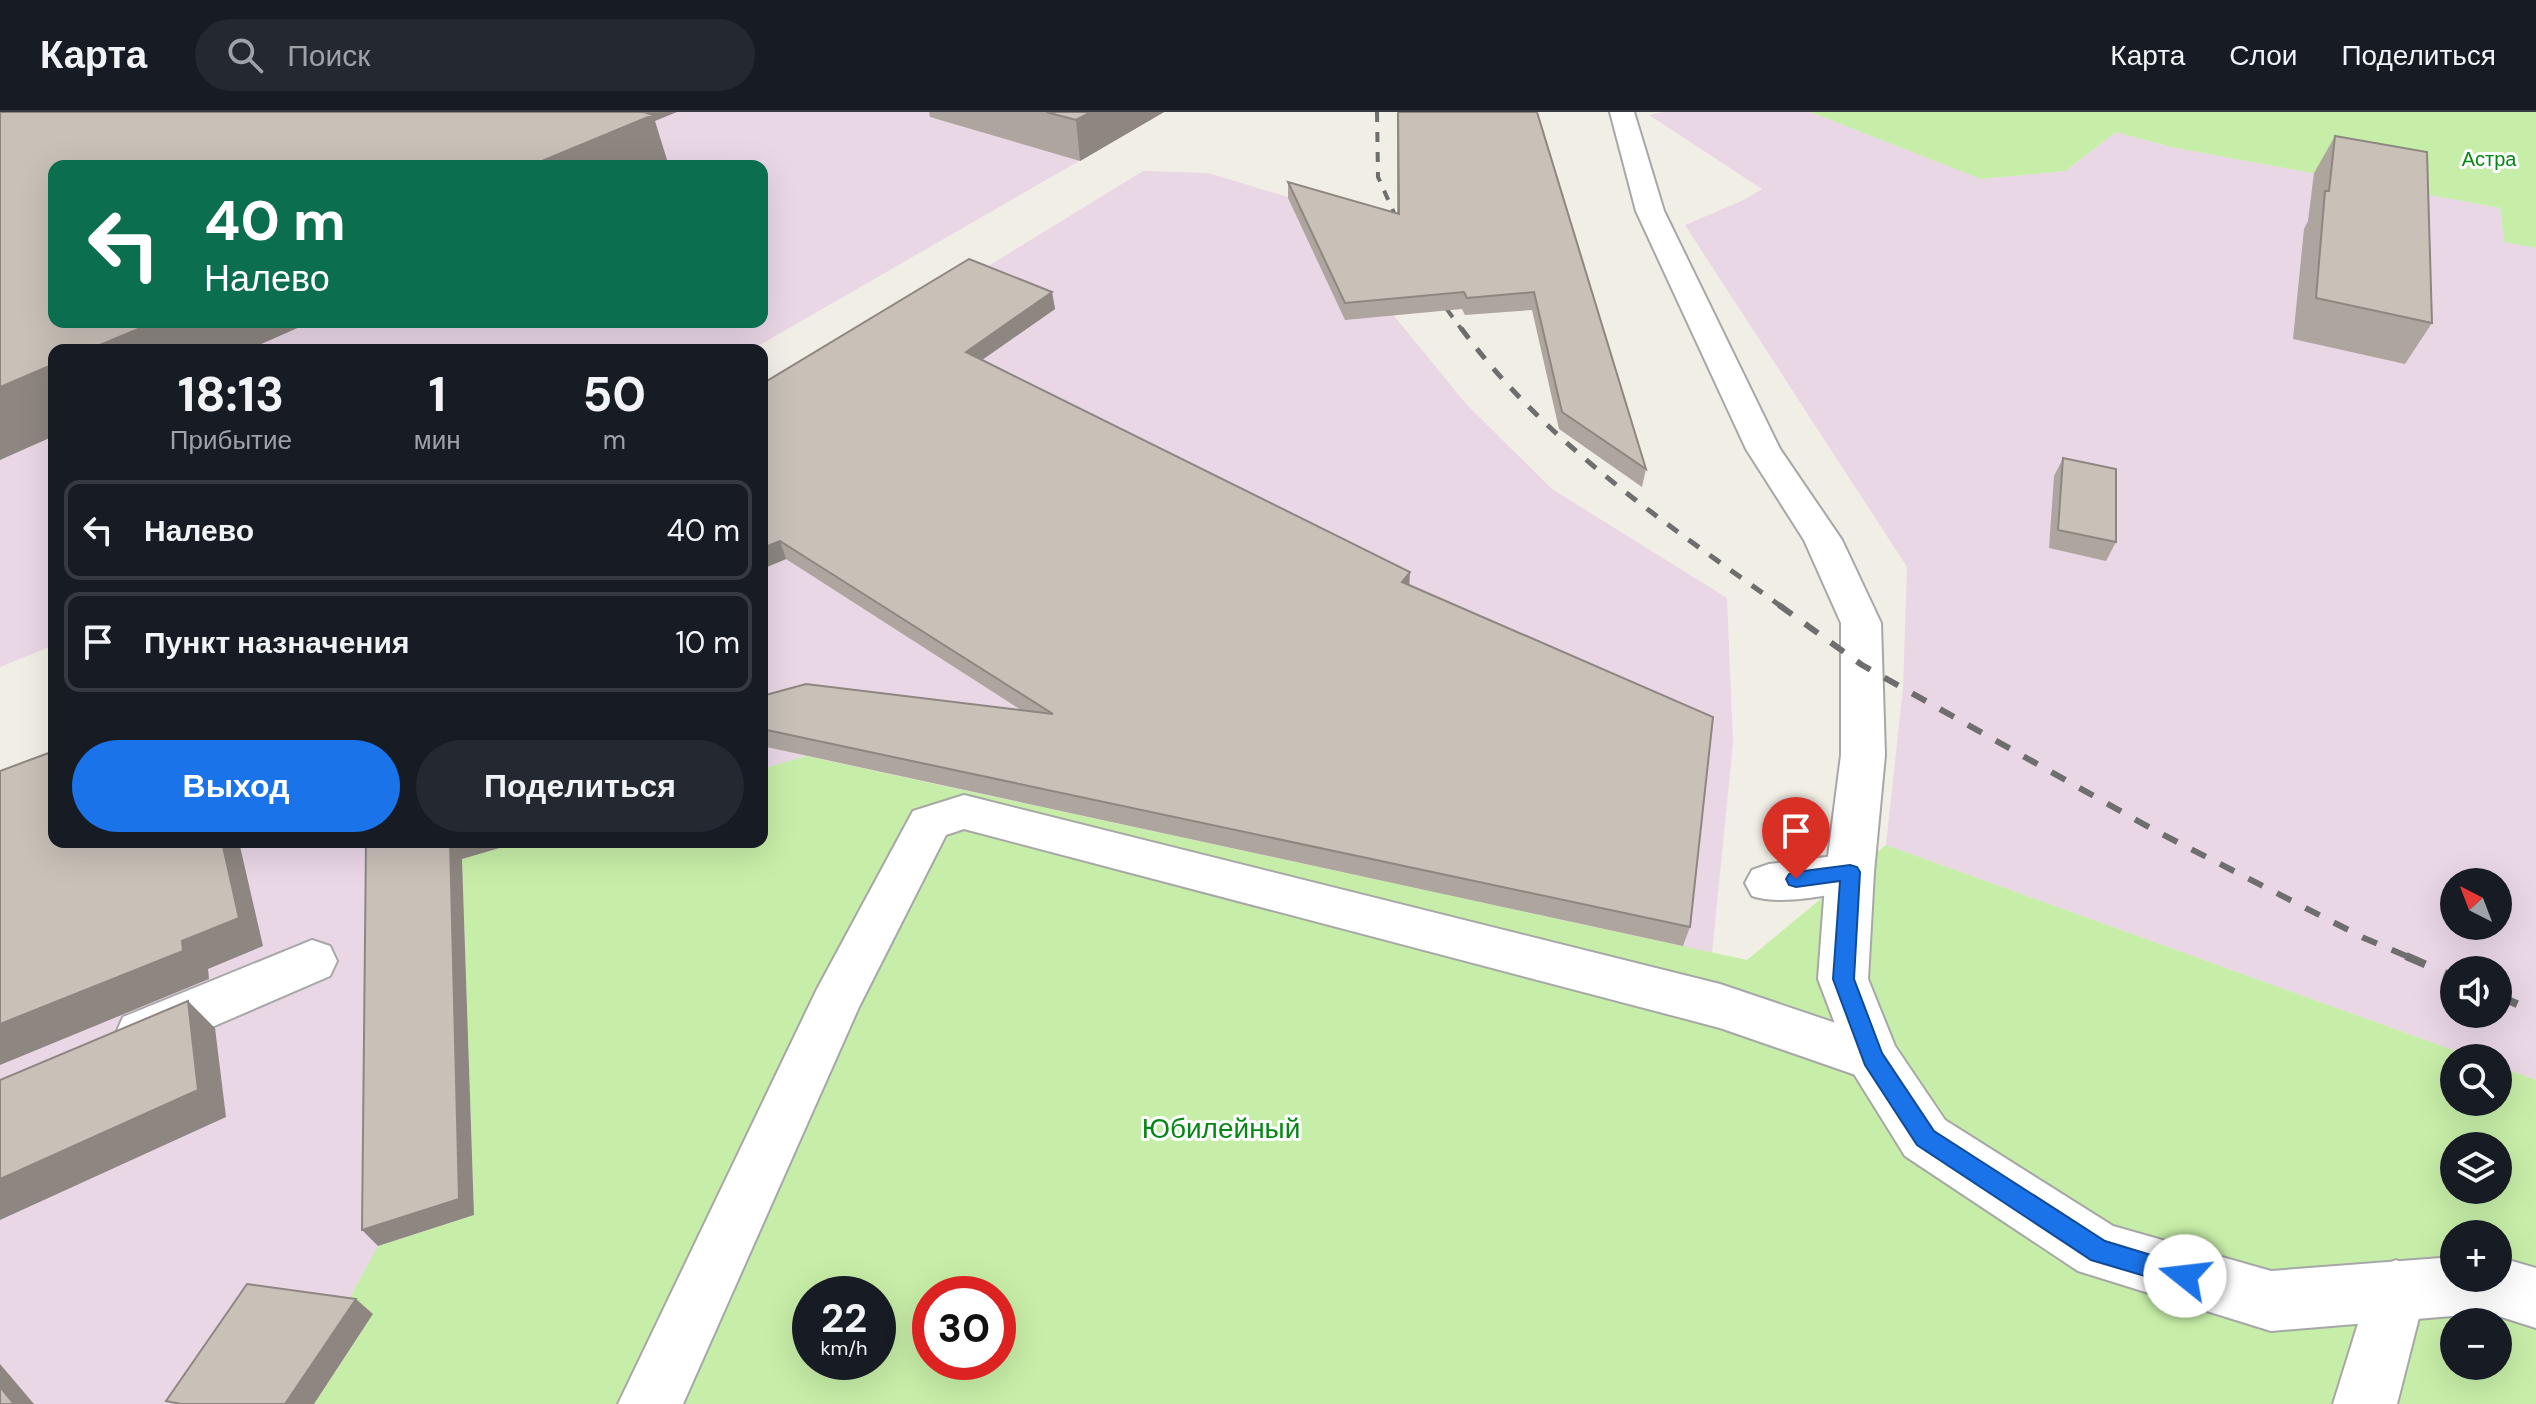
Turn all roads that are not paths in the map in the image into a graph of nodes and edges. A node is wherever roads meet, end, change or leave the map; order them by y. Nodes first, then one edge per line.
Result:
1 (1622, 112) edge
2 (1850, 872) junction
3 (1769, 883) dead end
4 (312, 961) dead end
5 (99, 1051) edge
6 (1873, 1058) junction
7 (2396, 1290) junction
8 (2536, 1298) edge
9 (650, 1404) edge
10 (2365, 1404) edge

1 - 2 street
2 - 3 street
2 - 6 street
4 - 5 street
6 - 7 street
6 - 9 street
7 - 8 street
7 - 10 street

